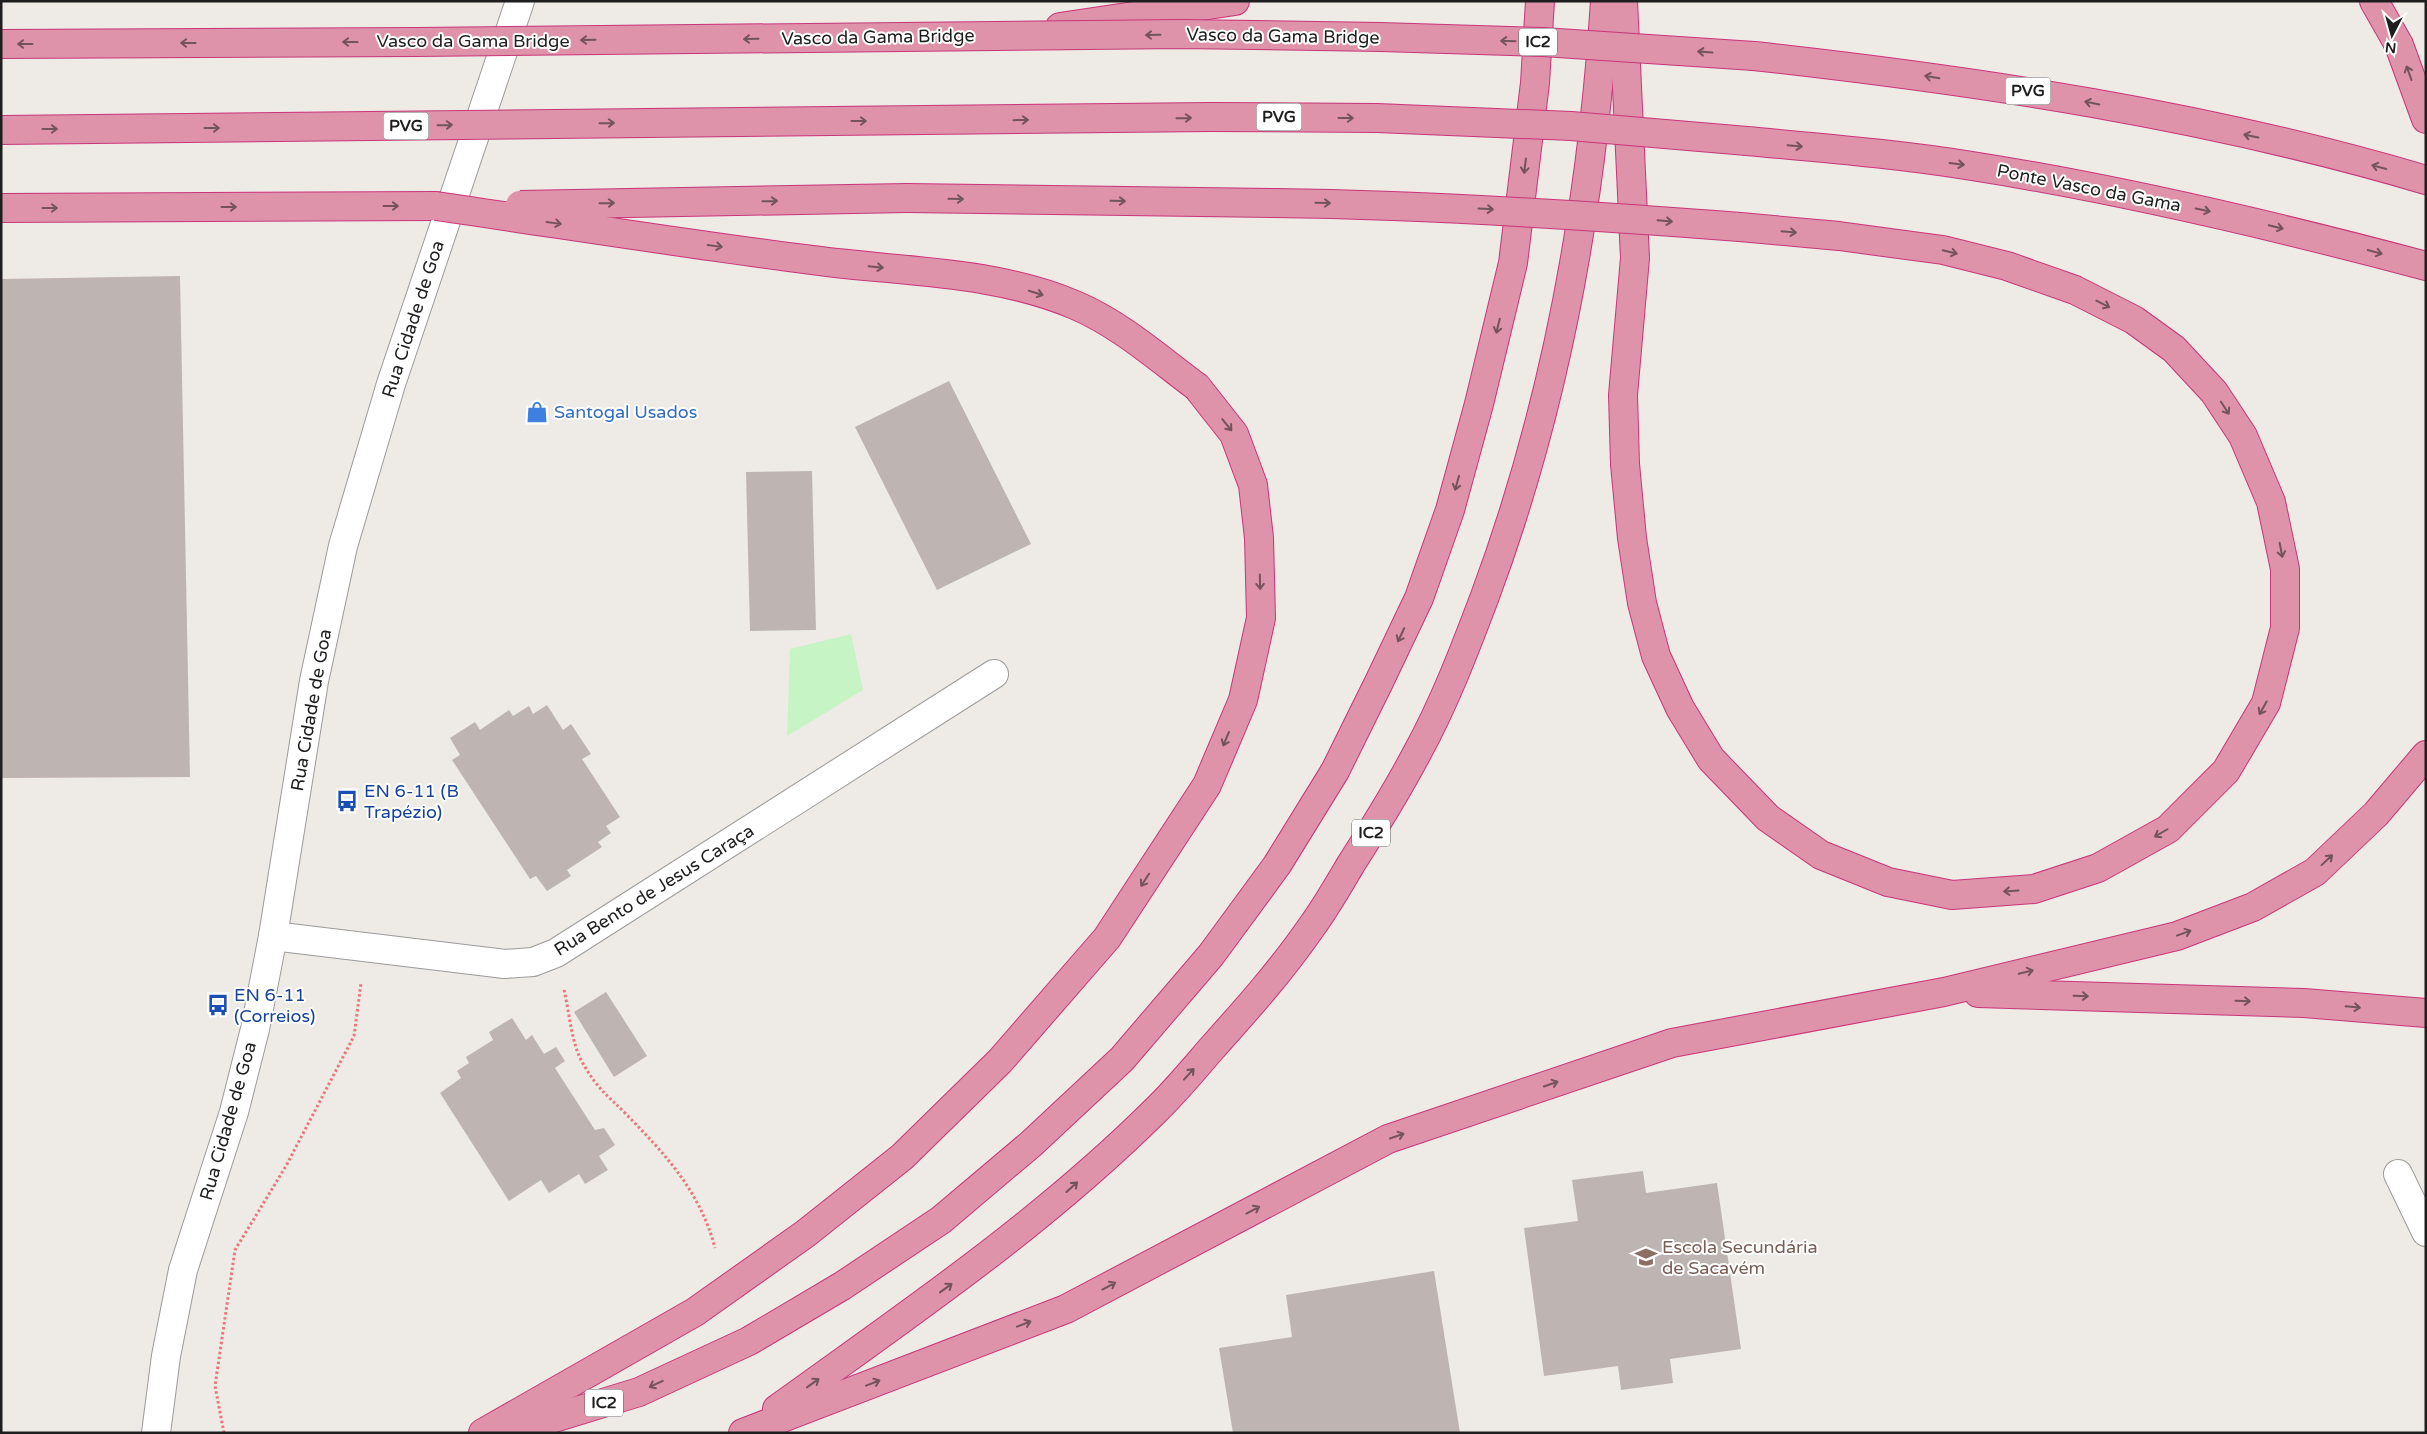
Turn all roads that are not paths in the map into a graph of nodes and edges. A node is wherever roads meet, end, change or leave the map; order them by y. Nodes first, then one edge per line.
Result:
1 (520, 1) edge
2 (1235, 1) edge
3 (1540, 1) edge
4 (1605, 1) edge
5 (1623, 1) edge
6 (2374, 1) edge
7 (992, 36) junction
8 (1, 44) edge
9 (2426, 119) edge
10 (1, 130) edge
11 (2426, 180) edge
12 (436, 206) junction
13 (1, 208) edge
14 (2426, 266) edge
15 (994, 674) dead end
16 (2426, 756) edge
17 (273, 936) junction
18 (1944, 992) junction
19 (2426, 1013) edge
20 (2398, 1174) dead end
21 (2426, 1232) edge
22 (744, 1432) edge
23 (156, 1433) edge
24 (483, 1433) edge
25 (505, 1433) edge

1 - 17 street, Rua Cidade de Goa
2 - 7 highway, bridge
3 -> 25 highway, IC2
22 -> 4 highway, IC2
12 -> 5 highway, bridge
9 -> 6 highway
7 -> 8 highway, Vasco da Gama Bridge / PVG, bridge
11 -> 7 highway, Vasco da Gama Bridge / PVG, bridge
10 -> 14 highway, Ponte Vasco da Gama / PVG, bridge
13 -> 12 highway
12 -> 24 highway, bridge
15 - 17 street, Rua Bento de Jesus Caraça
18 -> 16 highway
17 - 23 street, Rua Cidade de Goa
18 -> 19 highway
22 -> 18 highway
20 - 21 street

